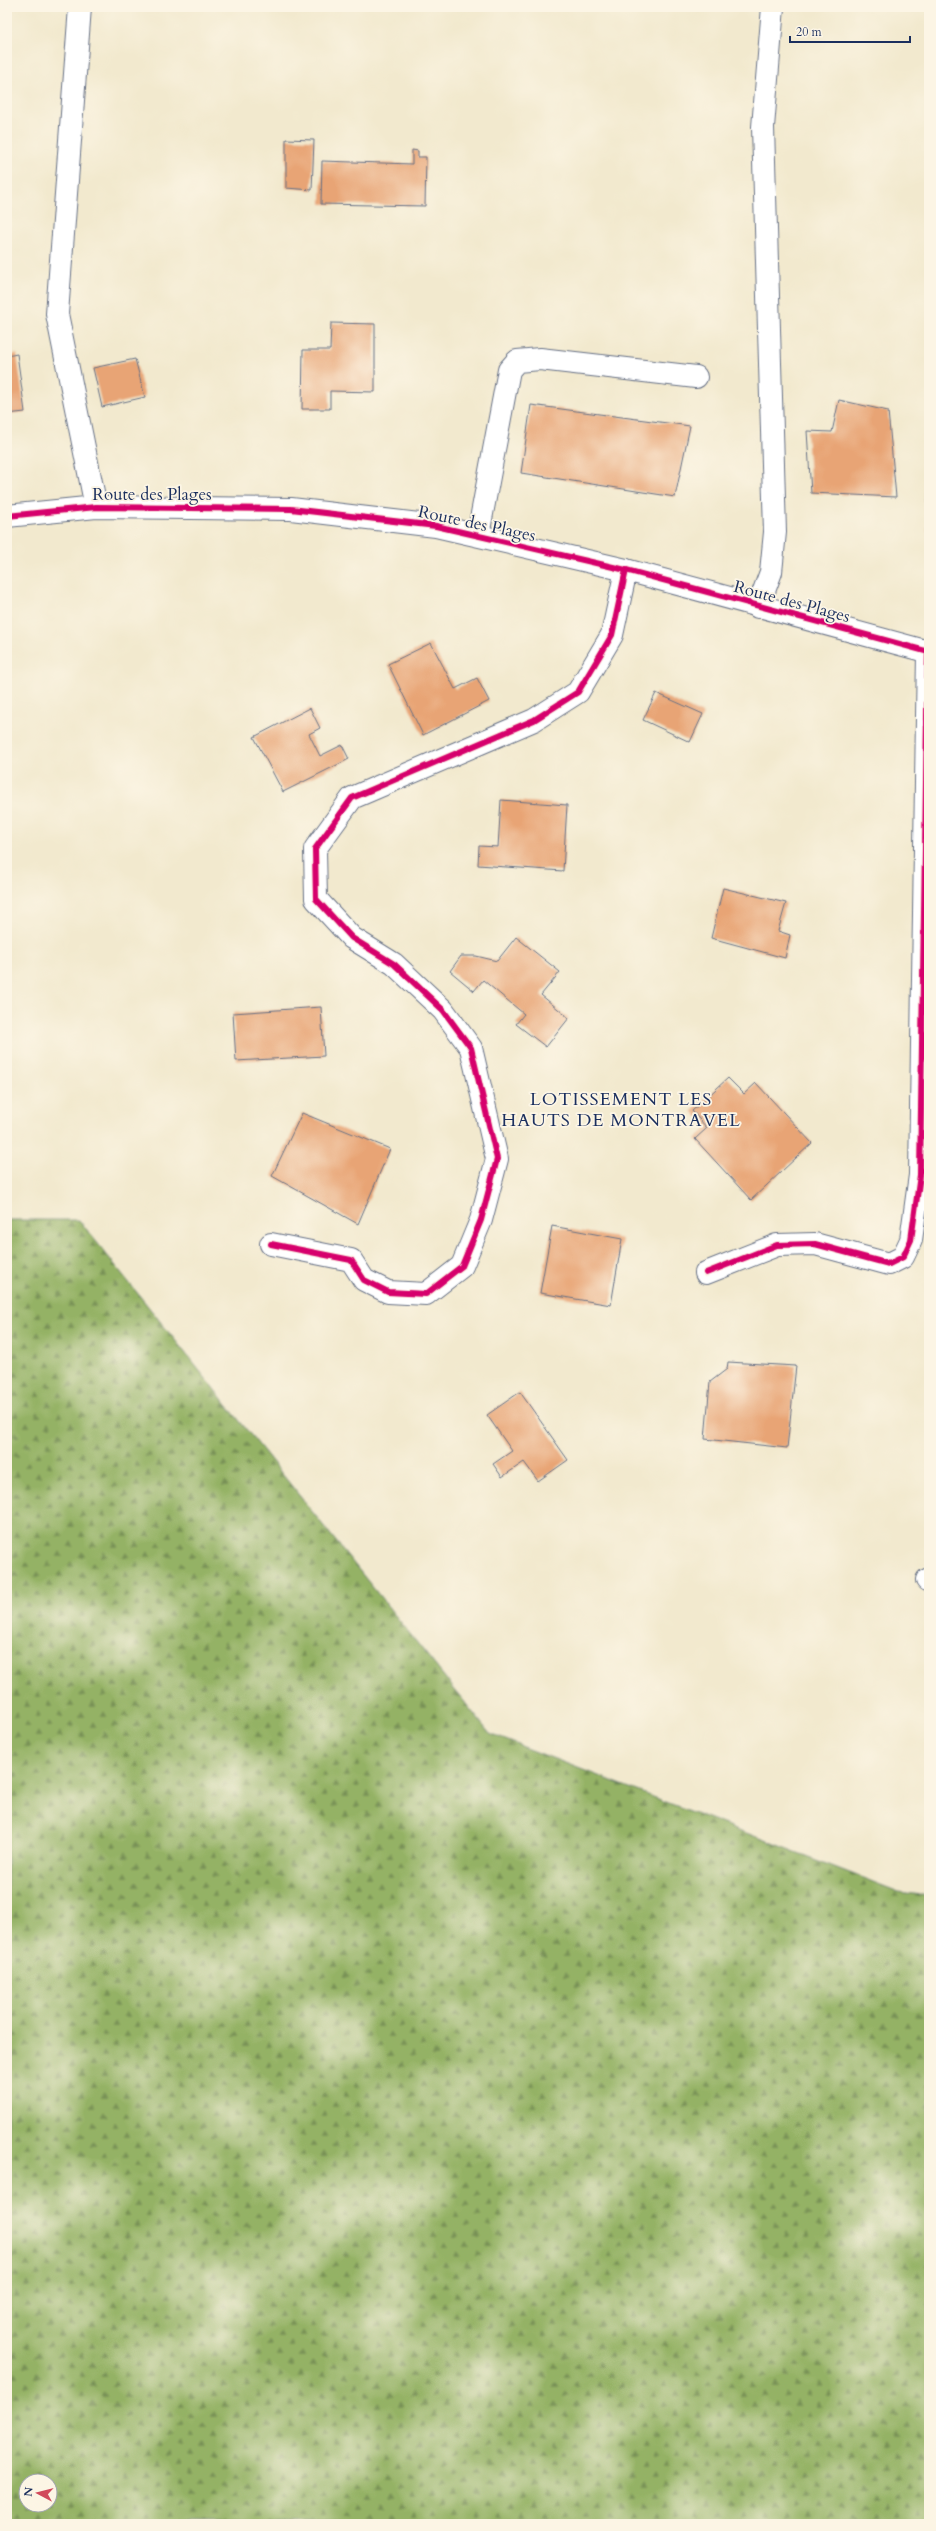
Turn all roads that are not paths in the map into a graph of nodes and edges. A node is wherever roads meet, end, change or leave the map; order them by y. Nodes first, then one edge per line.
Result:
1 (80, 7) edge
2 (773, 7) edge
3 (696, 377) dead end
4 (96, 507) junction
5 (7, 516) edge
6 (478, 536) junction
7 (626, 570) junction
8 (758, 607) junction
9 (929, 652) edge
10 (271, 1244) dead end
11 (706, 1273) dead end

1 - 4 street
2 - 8 street
3 - 6 street
4 - 5 street, Route des Plages
4 - 6 street, Route des Plages
6 - 7 street, Route des Plages
7 - 8 street, Route des Plages
7 - 10 street
8 - 9 street, Route des Plages
9 - 11 street

